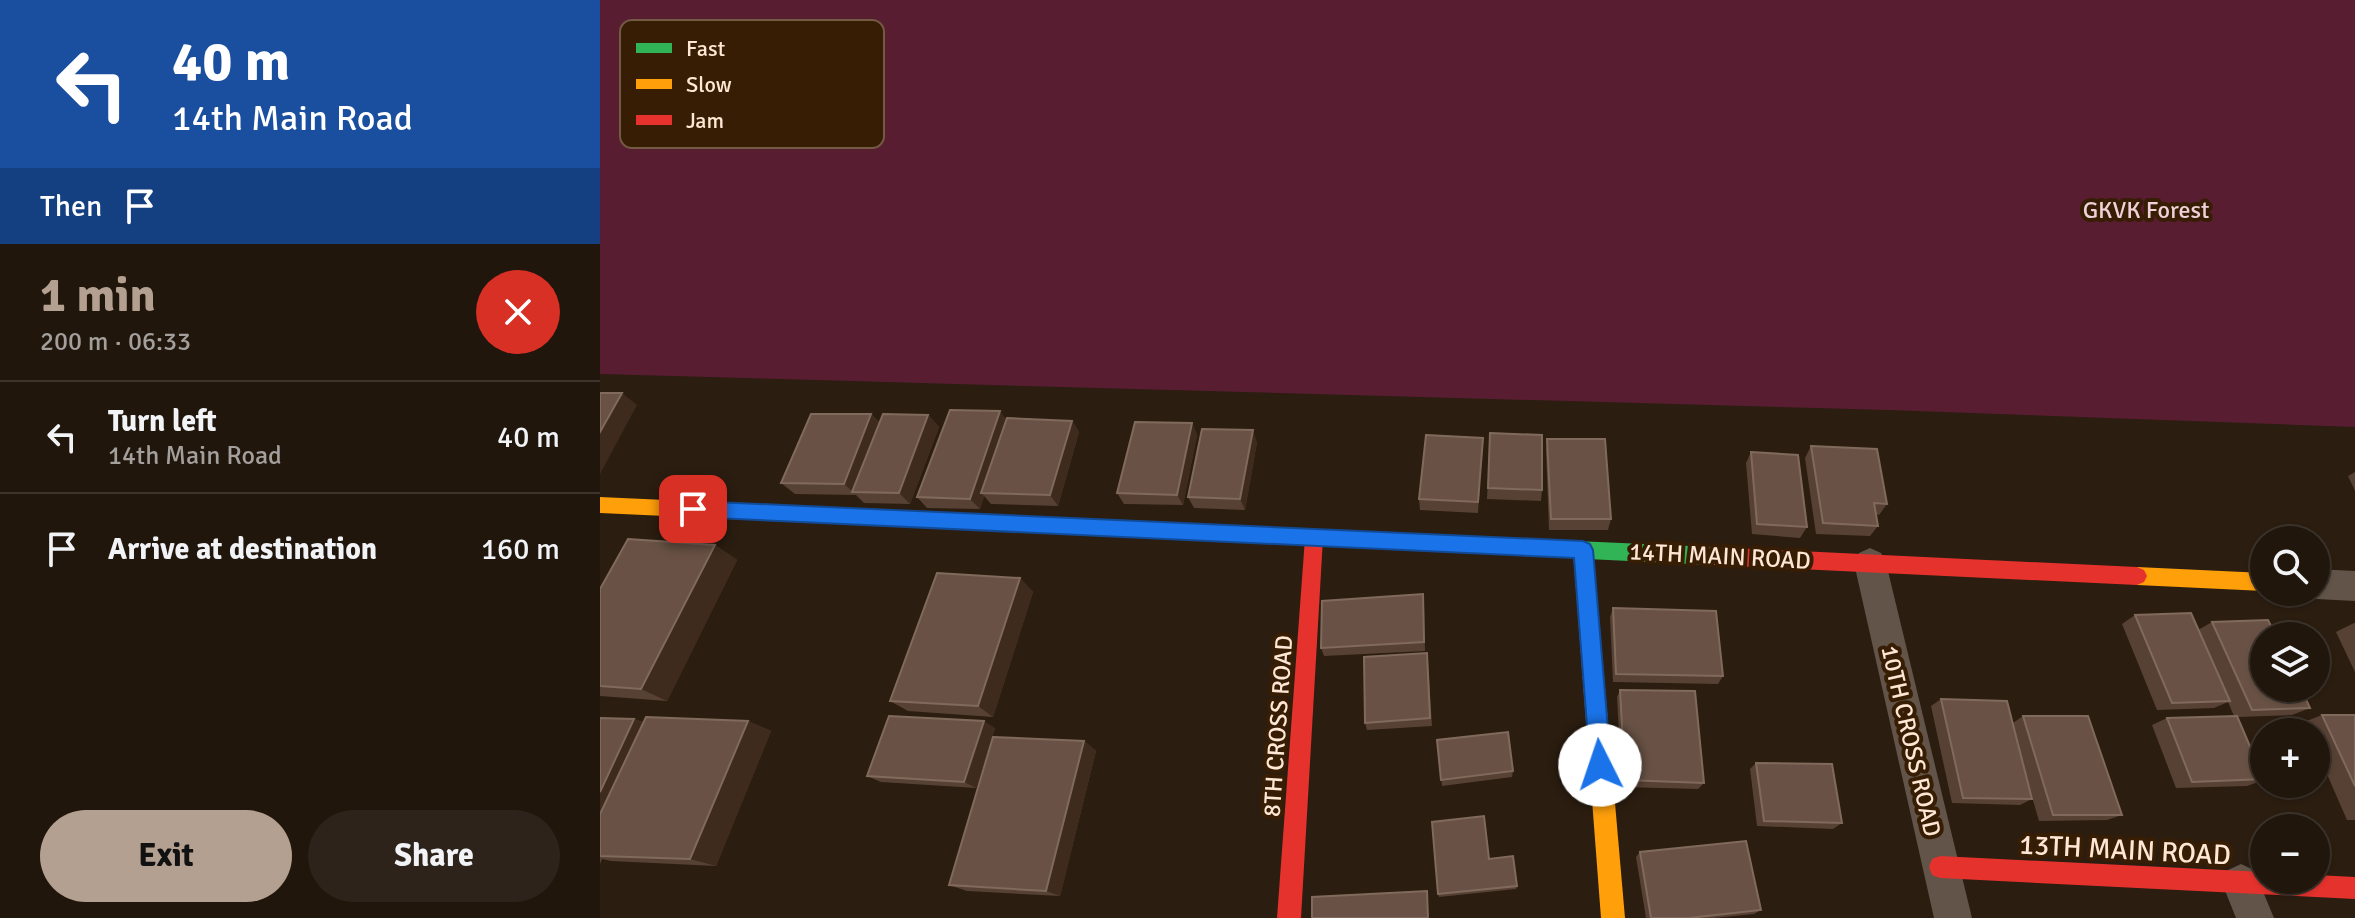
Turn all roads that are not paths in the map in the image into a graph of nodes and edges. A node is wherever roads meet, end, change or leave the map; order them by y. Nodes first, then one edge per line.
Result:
1 (600, 505) edge
2 (1314, 538) junction
3 (1583, 550) junction
4 (1870, 563) junction
5 (2250, 581) edge
6 (2330, 585) edge
7 (2355, 586) edge
8 (1940, 867) junction
9 (2241, 883) junction
10 (2355, 888) edge
11 (1289, 918) edge
12 (1613, 918) edge
13 (1953, 918) edge
14 (2255, 918) edge

1 - 2 street, 14TH MAIN ROAD
2 - 3 street, 14TH MAIN ROAD
2 - 11 street, 8TH CROSS ROAD
3 - 4 street, 14TH MAIN ROAD
3 - 12 street
4 - 5 street, 14TH MAIN ROAD
4 - 8 street, 10TH CROSS ROAD
6 - 7 street
8 - 9 street, 13TH MAIN ROAD
8 - 13 street, 10TH CROSS ROAD
9 - 10 street, 13TH MAIN ROAD
9 - 14 street

